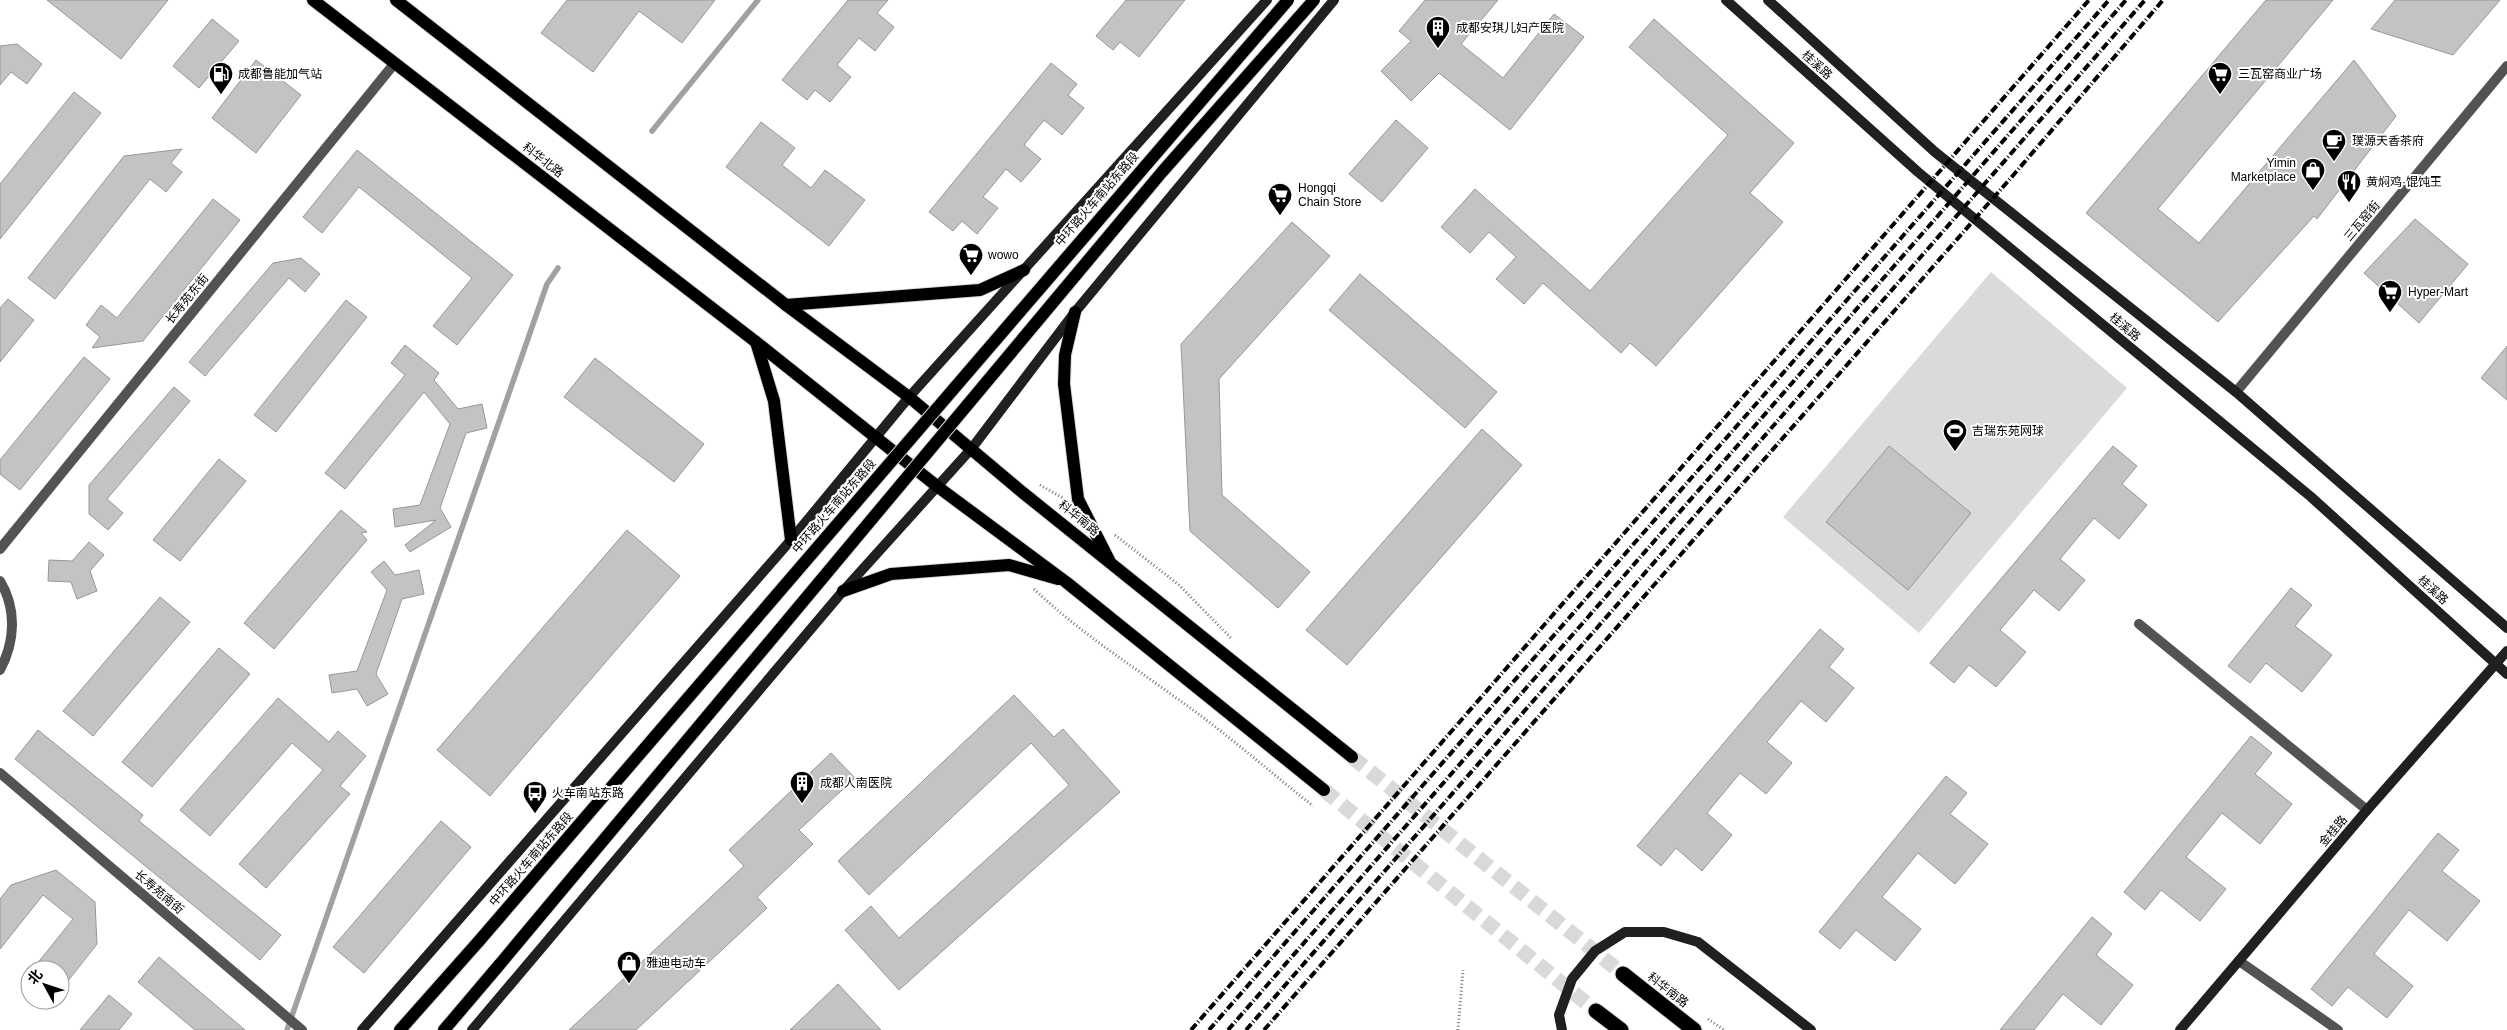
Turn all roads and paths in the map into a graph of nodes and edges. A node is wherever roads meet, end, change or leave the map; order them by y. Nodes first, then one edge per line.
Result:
1 (314, 0) edge
2 (396, 0) edge
3 (1267, 0) edge
4 (1288, 0) edge
5 (1314, 0) edge
6 (1334, 0) edge
7 (1726, 0) edge
8 (1768, 0) edge
9 (394, 64) junction
10 (2507, 66) edge
11 (1024, 270) junction
12 (786, 305) junction
13 (1075, 312) junction
14 (756, 342) junction
15 (2236, 392) junction
16 (909, 396) junction
17 (877, 437) junction
18 (972, 448) junction
19 (1032, 480) dead end
20 (938, 487) junction
21 (1083, 508) junction
22 (1112, 533) dead end
23 (791, 540) junction
24 (0, 550) edge
25 (1112, 564) junction
26 (1, 582) edge
27 (1066, 582) junction
28 (1029, 585) dead end
29 (843, 591) junction
30 (2139, 624) dead end
31 (2507, 628) edge
32 (1234, 640) dead end
33 (2507, 651) edge
34 (2496, 664) junction
35 (0, 670) edge
36 (2507, 674) edge
37 (1352, 757) tunnel mouth
38 (0, 773) edge
39 (1324, 790) tunnel mouth
40 (1312, 806) dead end
41 (2367, 810) junction
42 (2238, 961) junction
43 (1463, 970) dead end
44 (1623, 974) tunnel mouth
45 (1596, 1011) tunnel mouth
46 (301, 1029) edge
47 (362, 1030) edge
48 (400, 1030) edge
49 (444, 1030) edge
50 (472, 1030) edge
51 (1458, 1030) edge
52 (1562, 1030) edge
53 (1621, 1030) edge
54 (1694, 1030) edge
55 (1811, 1030) edge
56 (2180, 1030) edge
57 (2338, 1030) edge

1 - 9 main road, 科华北路
2 - 12 main road
3 - 11 main road
4 - 48 main road, 中环路火车南站东路段, bridge
5 - 49 main road, bridge
6 - 13 main road
7 - 34 main road, 桂溪路
8 - 15 main road, 桂溪路
9 - 14 main road, 科华北路
9 - 24 street, 长寿苑东街
10 - 15 street, 三瓦窑街
11 - 12 main road
11 - 16 main road
12 - 16 main road, 科华南路
13 - 18 main road
13 - 21 main road
14 - 17 main road
14 - 23 main road
15 - 31 main road, 桂溪路
16 - 17 main road
16 - 18 main road, 科华南路
17 - 20 main road
17 - 23 main road
18 - 20 main road
18 - 25 main road, 科华南路
19 - 21 path
20 - 27 main road
20 - 29 main road
21 - 25 main road
22 - 32 path
23 - 47 main road
25 - 37 main road, 科华南路
26 - 35 street
27 - 29 main road
27 - 39 main road
28 - 40 path
29 - 50 main road
30 - 41 street
33 - 34 main road, 金桂路
34 - 36 main road, 桂溪路
34 - 41 main road, 金桂路
38 - 46 street, 长寿苑南街
41 - 42 main road, 金桂路
42 - 56 main road, 金桂路
42 - 57 street
43 - 51 path
44 - 54 highway, 科华南路
45 - 53 highway
52 - 55 main road

